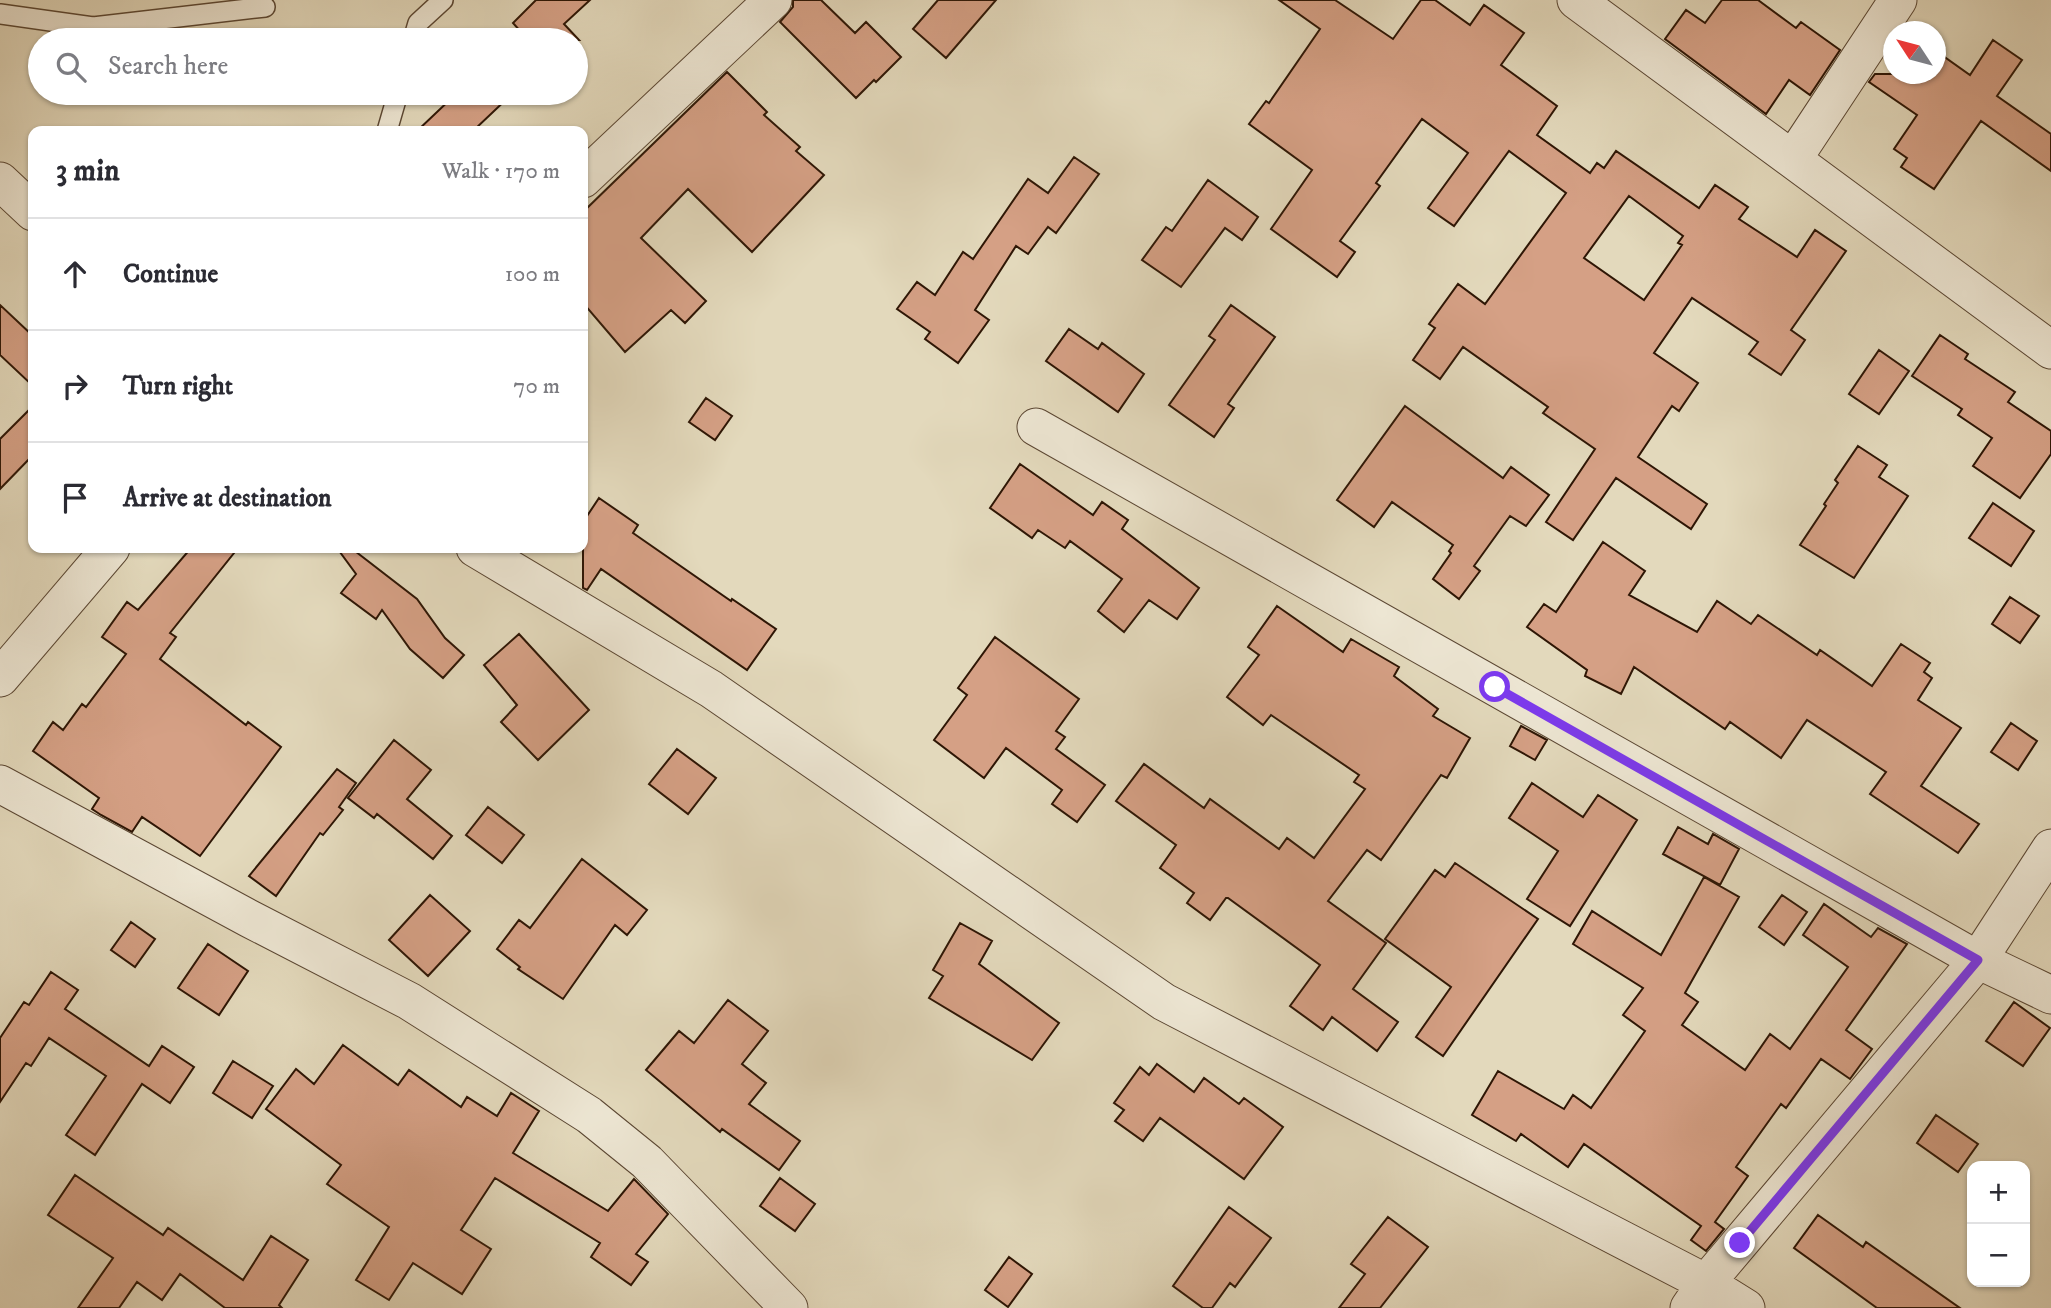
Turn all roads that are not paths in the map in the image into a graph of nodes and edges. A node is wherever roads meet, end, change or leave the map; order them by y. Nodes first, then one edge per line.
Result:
1 (443, 0) edge
2 (773, 0) edge
3 (1578, 0) edge
4 (1898, 0) edge
5 (265, 7) dead end
6 (0, 14) edge
7 (417, 28) edge
8 (395, 105) edge
9 (388, 126) edge
10 (1793, 159) junction
11 (588, 174) edge
12 (0, 181) edge
13 (28, 207) edge
14 (2051, 350) edge
15 (1036, 427) dead end
16 (107, 553) edge
17 (483, 553) edge
18 (0, 678) edge
19 (0, 784) edge
20 (2051, 848) edge
21 (1978, 960) junction
22 (2051, 995) edge
23 (1698, 1296) edge
24 (789, 1308) edge
25 (1746, 1308) edge

1 - 7 lane
2 - 11 street
3 - 10 street
4 - 10 street
5 - 6 lane
8 - 9 lane
10 - 14 street
12 - 13 street
15 - 21 street
16 - 18 street
17 - 23 street
19 - 24 street
20 - 21 street
21 - 22 street
21 - 23 street
23 - 25 street

